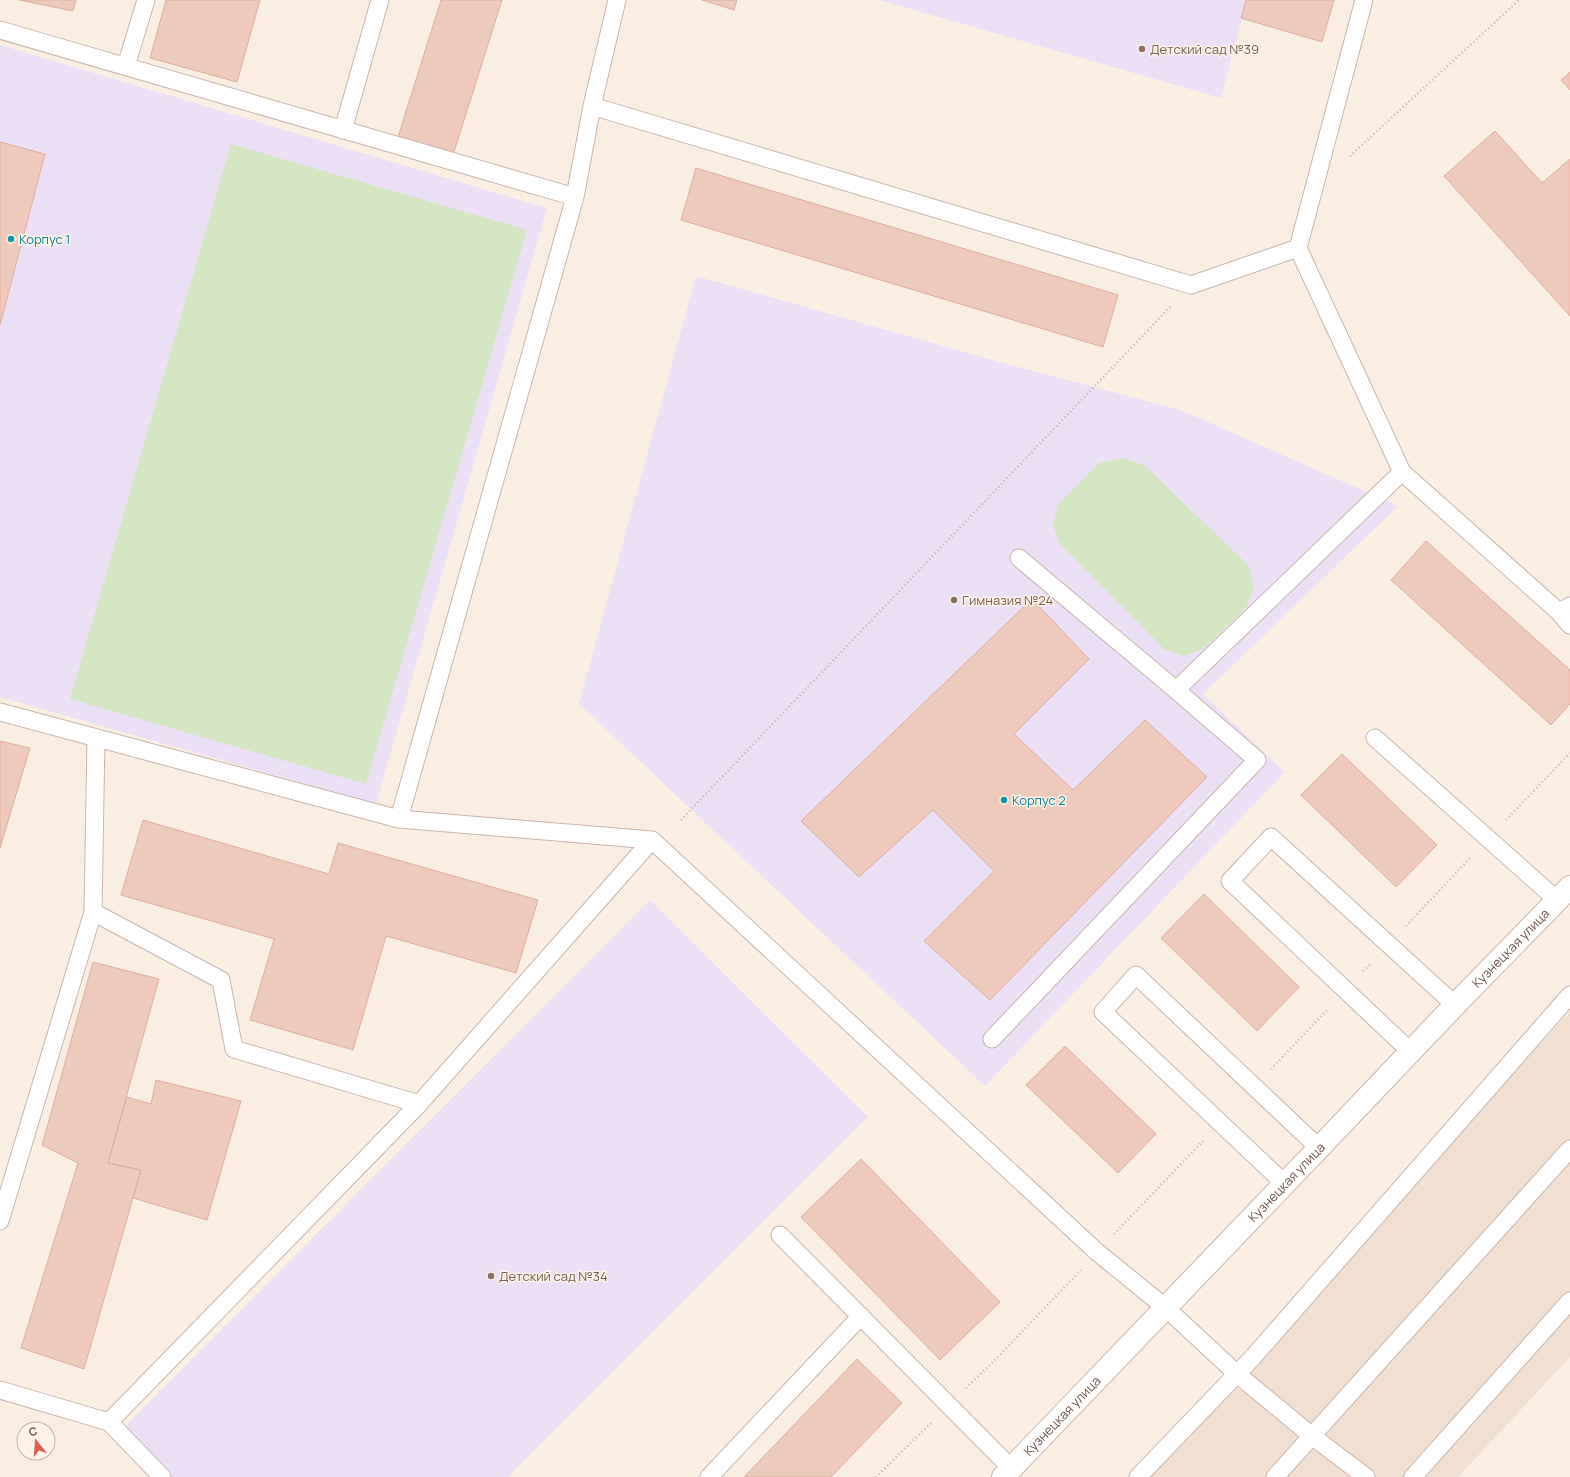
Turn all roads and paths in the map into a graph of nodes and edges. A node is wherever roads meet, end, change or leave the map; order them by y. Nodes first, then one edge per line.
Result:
1 (146, 0) edge
2 (380, 0) edge
3 (617, 0) edge
4 (1364, 0) edge
5 (1519, 0) edge
6 (0, 30) edge
7 (126, 66) junction
8 (592, 106) junction
9 (343, 130) junction
10 (1347, 158) dead end
11 (575, 198) junction
12 (1298, 248) junction
13 (1191, 285) junction
14 (1402, 472) junction
15 (1019, 558) dead end
16 (1564, 609) edge
17 (1570, 625) edge
18 (1176, 690) junction
19 (0, 712) edge
20 (96, 738) junction
21 (1375, 738) dead end
22 (399, 819) junction
23 (681, 820) dead end
24 (652, 840) junction
25 (1564, 893) edge
26 (93, 912) junction
27 (1570, 995) edge
28 (1455, 1005) junction
29 (992, 1039) dead end
30 (1411, 1052) junction
31 (419, 1104) junction
32 (1319, 1148) junction
33 (1570, 1149) edge
34 (1285, 1184) junction
35 (0, 1221) edge
36 (780, 1235) dead end
37 (1570, 1301) edge
38 (1166, 1308) junction
39 (861, 1316) junction
40 (1237, 1374) junction
41 (0, 1390) edge
42 (109, 1422) junction
43 (1312, 1436) junction
44 (1007, 1473) edge
45 (162, 1477) edge
46 (709, 1477) edge
47 (1138, 1477) edge
48 (1275, 1477) edge
49 (1366, 1477) edge
50 (1413, 1477) edge

1 - 7 lane
2 - 9 lane
3 - 8 lane
4 - 12 lane
5 - 10 path
6 - 7 lane
7 - 9 lane
8 - 11 lane
8 - 13 lane
9 - 11 lane
11 - 22 lane
12 - 13 lane
12 - 14 lane
13 - 23 path
14 - 16 lane
14 - 18 lane
15 - 18 lane
16 - 17 lane
18 - 29 lane
19 - 20 lane
20 - 22 lane
20 - 26 lane
21 - 25 lane
22 - 24 lane
24 - 31 lane
24 - 38 lane
25 - 28 main road, Кузнецкая улица
26 - 31 lane
26 - 35 lane
27 - 40 lane
28 - 30 main road, Кузнецкая улица
28 - 30 lane
30 - 32 main road, Кузнецкая улица
31 - 42 lane
32 - 34 main road, Кузнецкая улица
32 - 34 lane
33 - 43 lane
34 - 38 main road, Кузнецкая улица
36 - 39 lane
37 - 50 lane
38 - 40 lane
38 - 44 main road, Кузнецкая улица
39 - 44 lane
39 - 46 lane
40 - 43 lane
40 - 47 lane
41 - 42 lane
42 - 45 lane
43 - 48 lane
43 - 49 lane

